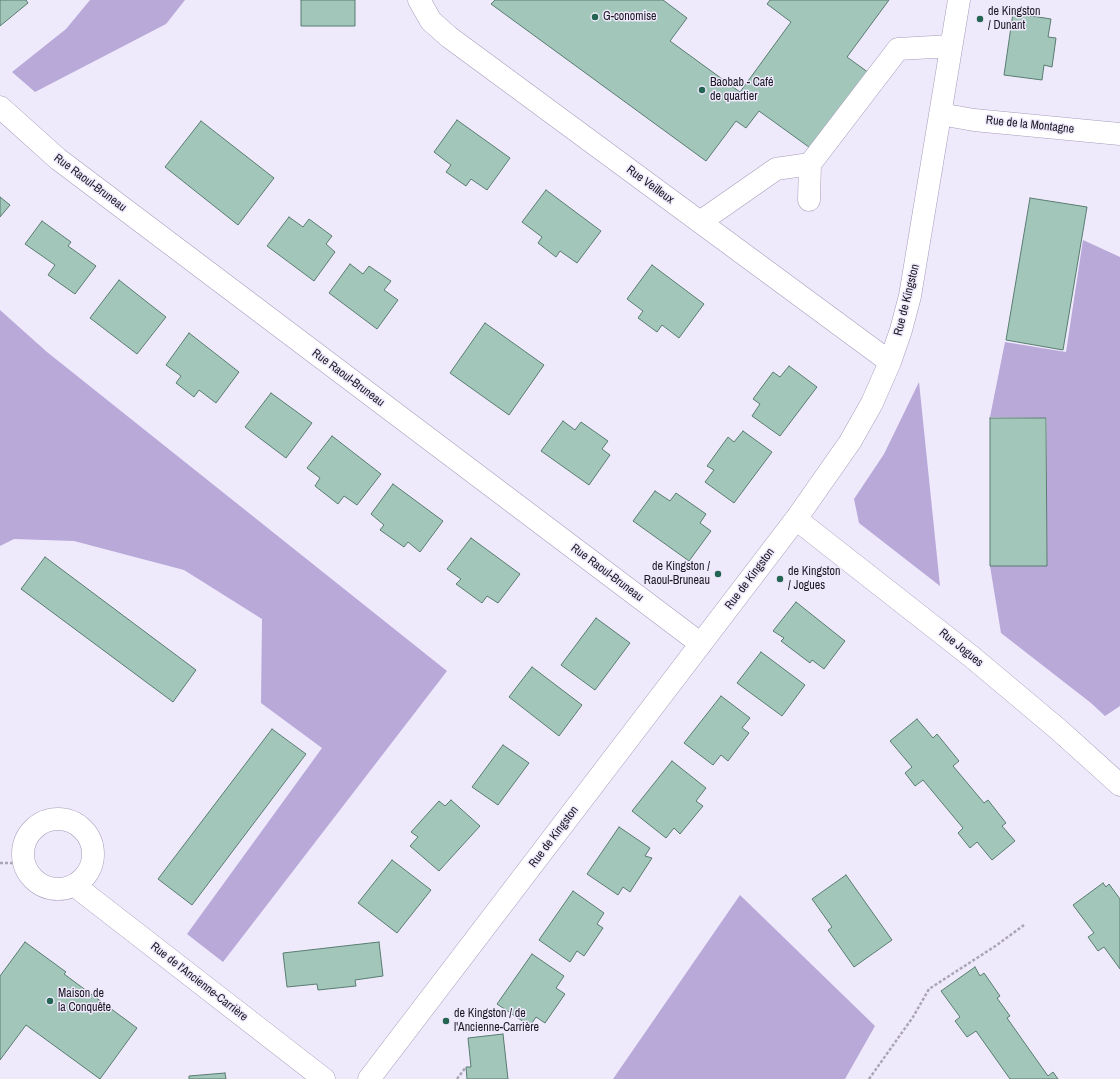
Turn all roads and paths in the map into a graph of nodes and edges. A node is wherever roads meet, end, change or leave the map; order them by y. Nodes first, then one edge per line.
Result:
1 (958, 0) edge
2 (423, 2) edge
3 (951, 46) junction
4 (0, 107) edge
5 (940, 114) junction
6 (1120, 134) edge
7 (810, 164) junction
8 (809, 200) dead end
9 (700, 222) junction
10 (890, 362) junction
11 (796, 519) junction
12 (701, 644) junction
13 (1120, 785) edge
14 (0, 863) edge
15 (23, 863) junction
16 (74, 885) junction
17 (1024, 925) dead end
18 (466, 1067) dead end
19 (324, 1079) edge
20 (369, 1079) edge
21 (457, 1079) edge
22 (869, 1079) edge

1 - 3 street, Rue de Kingston
2 - 9 street, Rue Veilleux
3 - 5 street, Rue de Kingston
3 - 7 street
4 - 12 street, Rue Raoul-Bruneau
5 - 6 street, Rue de la Montagne
5 - 10 street, Rue de Kingston
7 - 8 street
7 - 9 street
9 - 10 street, Rue Veilleux
10 - 11 street, Rue de Kingston
11 - 12 street, Rue de Kingston
11 - 13 street, Rue Jogues
12 - 20 street, Rue de Kingston
14 - 15 path
15 - 16 street
15 - 16 street
16 - 19 street, Rue de l'Ancienne-Carrière
17 - 22 path
18 - 21 path

